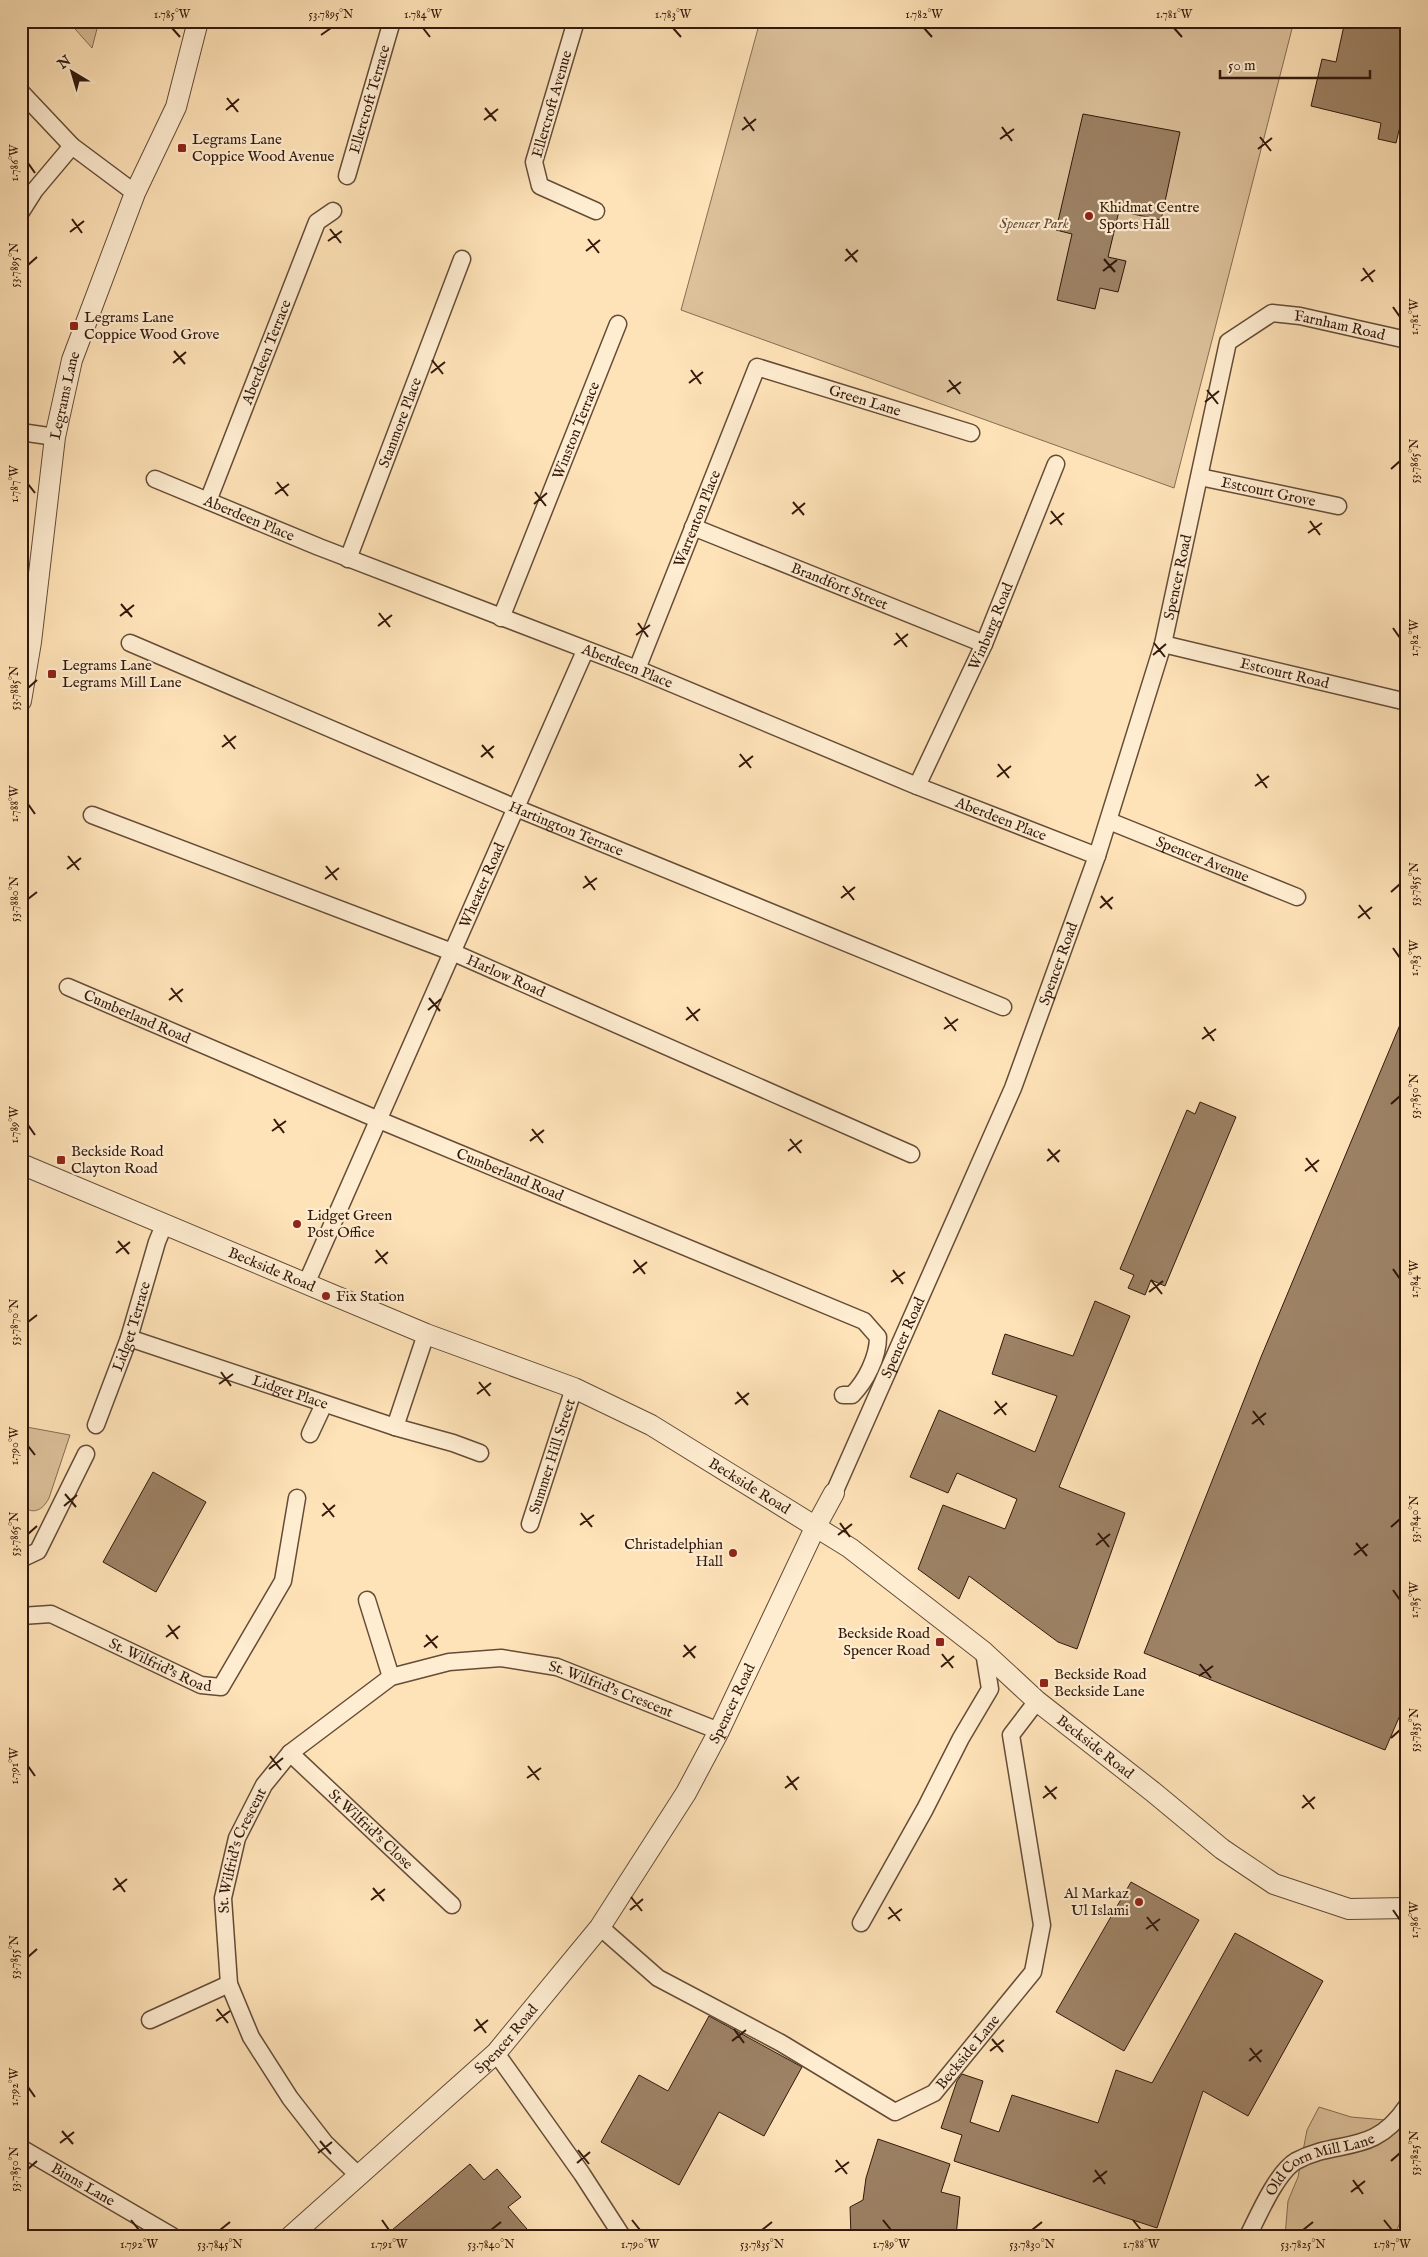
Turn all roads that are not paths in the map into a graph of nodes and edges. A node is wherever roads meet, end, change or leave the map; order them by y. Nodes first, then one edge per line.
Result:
1 (198, 21) edge
2 (392, 21) edge
3 (576, 21) edge
4 (21, 92) edge
5 (72, 146) junction
6 (347, 176) dead end
7 (135, 193) junction
8 (333, 211) dead end
9 (596, 211) dead end
10 (21, 212) edge
11 (462, 259) dead end
12 (1272, 313) joint
13 (618, 324) dead end
14 (1407, 340) edge
15 (757, 368) joint
16 (21, 432) edge
17 (971, 433) dead end
18 (55, 437) junction
19 (1056, 464) dead end
20 (1200, 477) junction
21 (155, 479) dead end
22 (208, 501) junction
23 (1338, 506) dead end
24 (693, 527) junction
25 (348, 559) junction
26 (501, 618) junction
27 (130, 644) dead end
28 (984, 644) junction
29 (1163, 644) junction
30 (585, 650) junction
31 (637, 669) junction
32 (21, 701) edge
33 (1407, 702) edge
34 (917, 786) junction
35 (516, 808) junction
36 (92, 815) dead end
37 (1108, 820) junction
38 (1097, 856) junction
39 (1297, 897) dead end
40 (452, 952) junction
41 (68, 987) dead end
42 (1003, 1007) dead end
43 (379, 1120) junction
44 (911, 1154) dead end
45 (21, 1164) edge
46 (164, 1225) junction
47 (306, 1284) junction
48 (426, 1334) junction
49 (129, 1338) junction
50 (574, 1388) junction
51 (843, 1395) dead end
52 (324, 1404) junction
53 (96, 1425) dead end
54 (395, 1427) junction
55 (310, 1434) dead end
56 (86, 1454) dead end
57 (480, 1454) dead end
58 (834, 1493) joint
59 (297, 1498) dead end
60 (530, 1524) dead end
61 (815, 1528) junction
62 (21, 1559) edge
63 (367, 1600) dead end
64 (21, 1616) edge
65 (984, 1652) junction
66 (391, 1676) junction
67 (1037, 1701) junction
68 (719, 1731) junction
69 (290, 1753) junction
70 (452, 1905) dead end
71 (1407, 1908) edge
72 (861, 1923) dead end
73 (600, 1927) junction
74 (228, 1984) junction
75 (150, 2020) dead end
76 (496, 2053) junction
77 (1407, 2106) edge
78 (21, 2148) edge
79 (359, 2176) junction
80 (172, 2236) edge
81 (291, 2236) edge
82 (622, 2236) edge
83 (1248, 2236) edge

1 - 7 street, Legrams Lane
2 - 6 street, Ellercroft Terrace
3 - 9 street, Ellercroft Avenue
4 - 5 street
5 - 7 street
5 - 10 street
7 - 18 street, Legrams Lane
8 - 22 street, Aberdeen Terrace
11 - 25 street, Stanmore Place
12 - 14 street, Farnham Road
12 - 20 street, Spencer Road
13 - 26 street, Winston Terrace
15 - 17 street, Green Lane
15 - 24 street, Warrenton Place
16 - 18 street
18 - 32 street, Legrams Lane
19 - 28 street, Winburg Road
20 - 23 street, Estcourt Grove
20 - 29 street, Spencer Road
21 - 22 street, Aberdeen Place
22 - 25 street, Aberdeen Place
24 - 28 street, Brandfort Street
24 - 31 street, Warrenton Place
25 - 26 street, Aberdeen Place
26 - 30 street, Aberdeen Place
27 - 35 street, Hartington Terrace
28 - 34 street, Winburg Road
29 - 33 street, Estcourt Road
29 - 37 street, Spencer Road
30 - 31 street, Aberdeen Place
30 - 35 street, Wheater Road
31 - 34 street, Aberdeen Place
34 - 38 street, Aberdeen Place
35 - 40 street, Wheater Road
35 - 42 street, Hartington Terrace
36 - 40 street, Harlow Road
37 - 38 street, Spencer Road
37 - 39 street, Spencer Avenue
38 - 58 street, Spencer Road
40 - 43 street, Wheater Road
40 - 44 street, Harlow Road
41 - 43 street, Cumberland Road
43 - 47 street, Wheater Road
43 - 51 street, Cumberland Road
45 - 46 street, Beckside Road
46 - 47 street, Beckside Road
46 - 49 street, Lidget Terrace
47 - 48 street, Beckside Road
48 - 50 street, Beckside Road
48 - 54 street
49 - 52 street, Lidget Place
49 - 53 street, Lidget Terrace
50 - 60 street, Summer Hill Street
50 - 61 street, Beckside Road
52 - 54 street, Lidget Place
52 - 55 street
54 - 57 street, Lidget Place
56 - 62 street
58 - 61 street, Spencer Road
59 - 64 street, St. Wilfrid's Road
61 - 65 street, Beckside Road
61 - 68 street, Spencer Road
63 - 66 street
65 - 67 street, Beckside Road
65 - 72 street
66 - 68 street, St. Wilfrid's Crescent
66 - 69 street, St. Wilfrid's Crescent
67 - 71 street, Beckside Road
67 - 73 street, Beckside Lane
68 - 73 street, Spencer Road
69 - 70 street, St Wilfrid's Close
69 - 74 street, St. Wilfrid's Crescent
73 - 76 street, Spencer Road
74 - 75 street
74 - 79 street, St. Wilfrid's Crescent
76 - 79 street, Spencer Road
76 - 82 street
77 - 83 street, Old Corn Mill Lane
78 - 80 street, Binns Lane
79 - 81 street, Spencer Road

